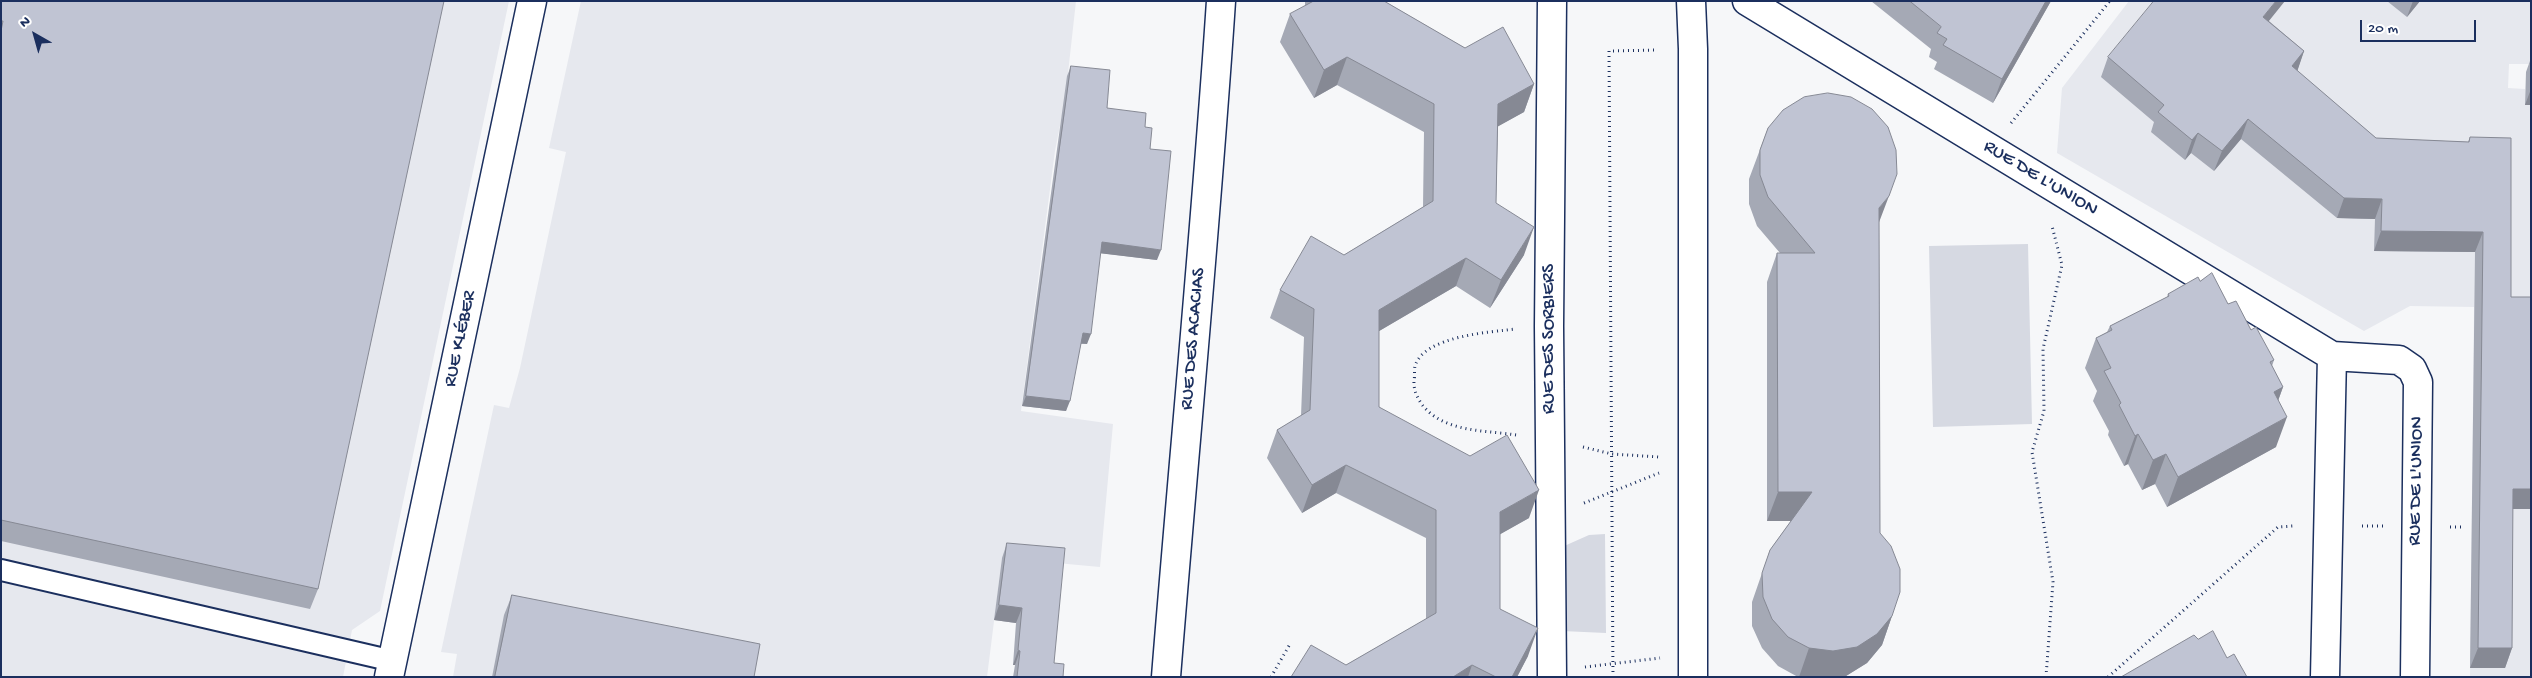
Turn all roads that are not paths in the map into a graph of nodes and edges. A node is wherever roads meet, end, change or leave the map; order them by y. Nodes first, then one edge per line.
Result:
1 (532, 1) edge
2 (1221, 1) edge
3 (1552, 1) edge
4 (1691, 1) edge
5 (1748, 1) edge
6 (2332, 356) junction
7 (1, 570) edge
8 (1693, 666) edge
9 (391, 669) edge
10 (1552, 673) edge
11 (1166, 677) edge
12 (2325, 677) edge
13 (2415, 677) edge

1 - 9 street, RUE KLÉBER
2 - 11 street, RUE DES ACACIAS
3 - 10 street, RUE DES SORBIERS
4 - 8 street
5 - 6 street, RUE DE L'UNION
6 - 12 street
6 - 13 street, RUE DE L'UNION
7 - 9 lane

